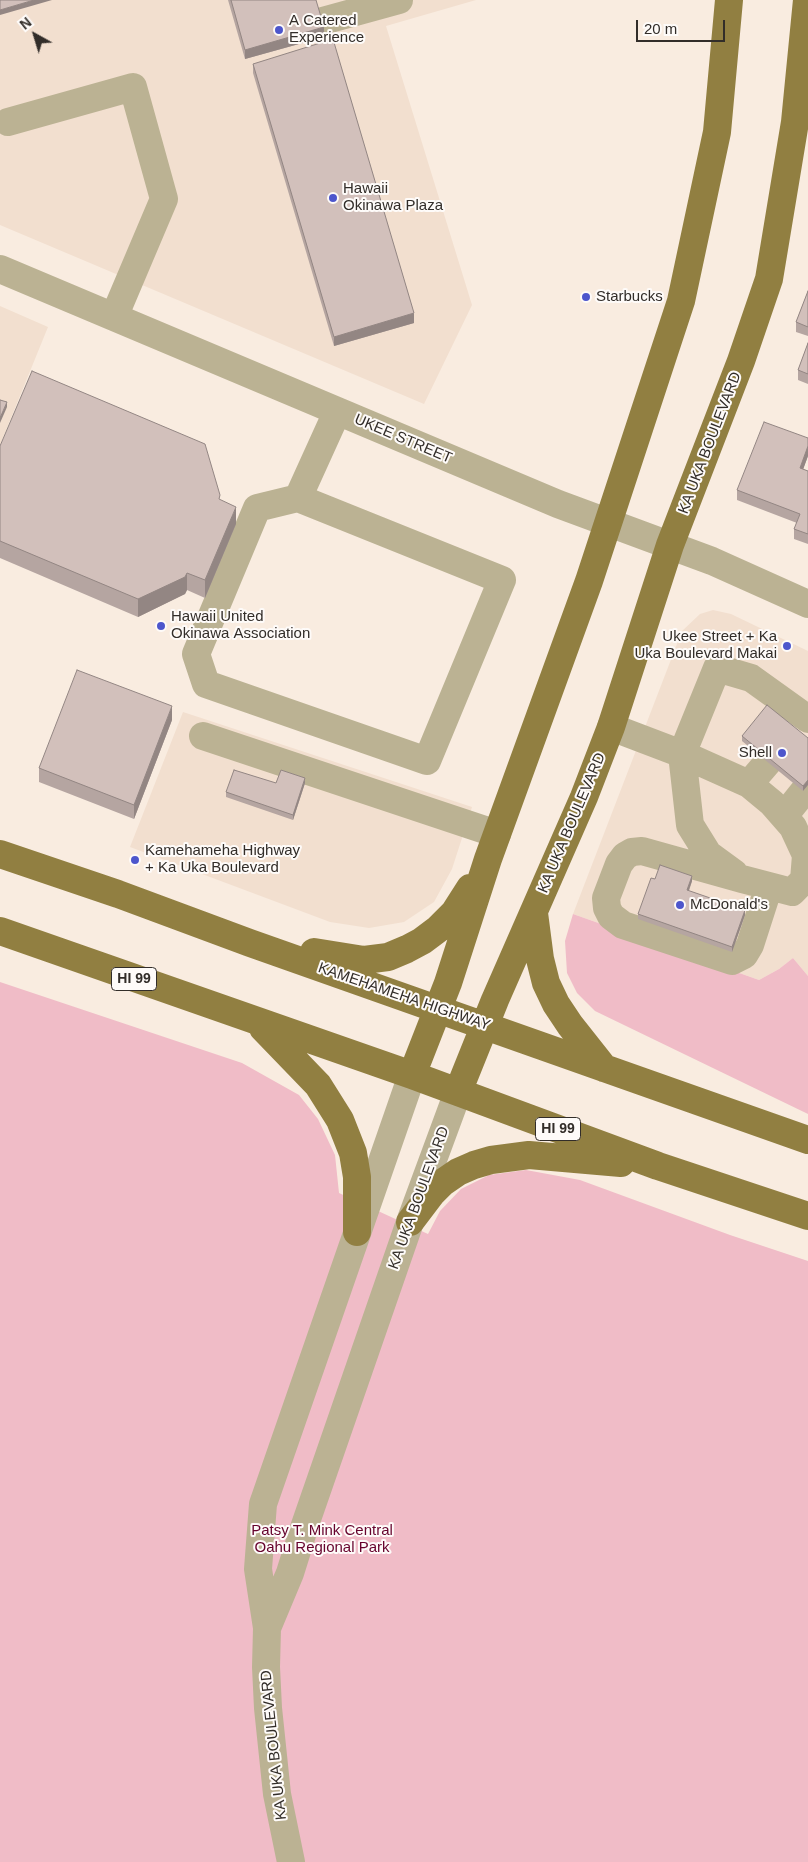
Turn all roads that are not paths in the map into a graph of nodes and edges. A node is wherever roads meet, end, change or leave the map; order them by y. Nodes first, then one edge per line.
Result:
1 (284, 0) edge
2 (399, 0) edge
3 (728, 0) edge
4 (788, 0) edge
5 (806, 0) edge
6 (803, 42) junction
7 (8, 122) dead end
8 (2, 274) edge
9 (114, 317) junction
10 (338, 412) junction
11 (298, 498) junction
12 (609, 523) junction
13 (670, 545) junction
14 (808, 604) edge
15 (801, 722) edge
16 (611, 727) junction
17 (203, 736) dead end
18 (682, 754) junction
19 (768, 762) edge
20 (749, 784) junction
21 (808, 786) edge
22 (784, 816) junction
23 (493, 847) junction
24 (0, 854) edge
25 (742, 879) junction
26 (769, 886) junction
27 (534, 913) junction
28 (0, 931) edge
29 (250, 943) junction
30 (438, 1008) junction
31 (259, 1023) junction
32 (485, 1025) junction
33 (605, 1069) junction
34 (412, 1075) junction
35 (458, 1092) junction
36 (808, 1140) edge
37 (658, 1166) junction
38 (808, 1216) edge
39 (410, 1222) junction
40 (357, 1232) junction
41 (267, 1628) junction
42 (292, 1862) edge

1 - 2 street
3 - 12 main road, KA UKA BOULEVARD
4 - 6 main road
5 - 6 main road, KA UKA BOULEVARD
6 - 13 main road, KA UKA BOULEVARD
7 - 9 street
8 - 9 street, UKEE STREET
9 - 10 street, UKEE STREET
10 - 11 street
10 - 12 street, UKEE STREET
11 - 11 street
12 - 13 street, UKEE STREET
12 - 23 main road, KA UKA BOULEVARD
13 - 14 street, UKEE STREET
13 - 16 main road, KA UKA BOULEVARD
15 - 18 street
16 - 18 street
16 - 27 main road, KA UKA BOULEVARD
17 - 23 street
18 - 20 street
18 - 25 street
19 - 20 street
20 - 22 street
21 - 22 street
22 - 26 street
23 - 29 main road
23 - 30 main road, KA UKA BOULEVARD
24 - 29 main road, KAMEHAMEHA HIGHWAY
25 - 26 street
25 - 26 street
27 - 32 main road, KA UKA BOULEVARD
27 - 33 main road
28 - 31 main road, HI 99
29 - 30 main road, KAMEHAMEHA HIGHWAY
30 - 32 main road, KAMEHAMEHA HIGHWAY
30 - 34 main road, KA UKA BOULEVARD
31 - 34 main road, HI 99
31 - 40 main road
32 - 33 main road, KAMEHAMEHA HIGHWAY
32 - 35 main road, KA UKA BOULEVARD
33 - 36 main road, KAMEHAMEHA HIGHWAY
34 - 35 main road, HI 99
34 - 40 street, KA UKA BOULEVARD
35 - 37 main road, HI 99
35 - 39 street, KA UKA BOULEVARD
37 - 38 main road, HI 99
37 - 39 main road
39 - 41 street, KA UKA BOULEVARD
40 - 41 street, KA UKA BOULEVARD
41 - 42 street, KA UKA BOULEVARD

